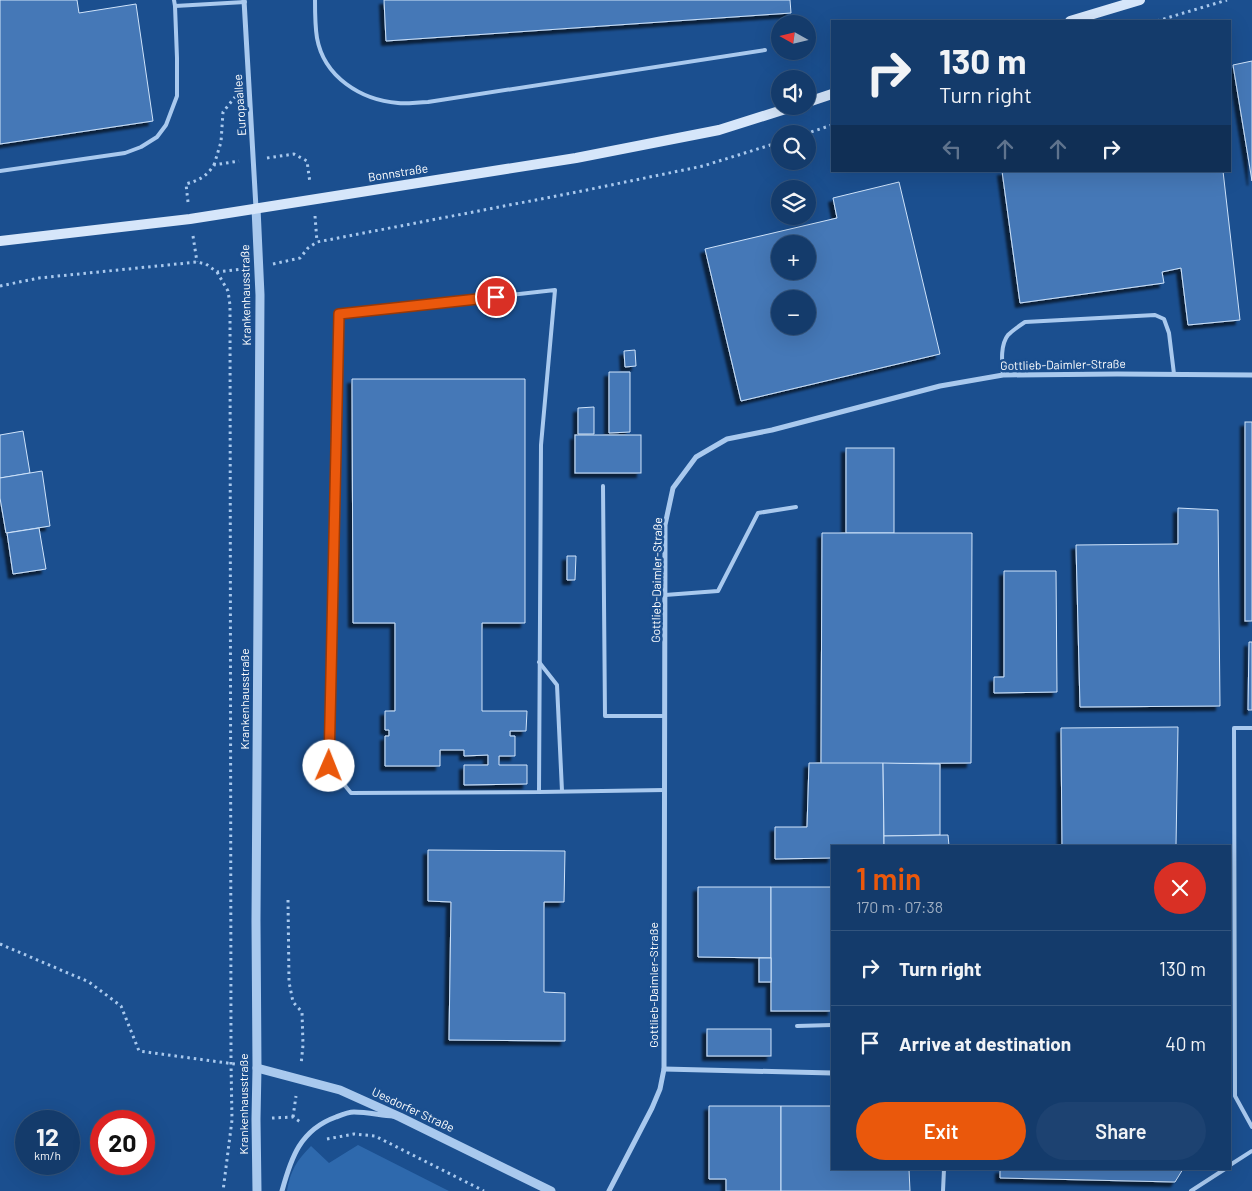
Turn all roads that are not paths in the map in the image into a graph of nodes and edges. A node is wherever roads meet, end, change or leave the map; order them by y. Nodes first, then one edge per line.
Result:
1 (174, 0) edge
2 (315, 0) edge
3 (1140, 0) edge
4 (245, 1) edge
5 (175, 6) junction
6 (1073, 20) edge
7 (765, 50) dead end
8 (831, 94) edge
9 (816, 99) edge
10 (771, 114) edge
11 (0, 171) edge
12 (256, 208) junction
13 (0, 241) edge
14 (1174, 374) junction
15 (1003, 375) junction
16 (1252, 375) edge
17 (603, 486) dead end
18 (796, 507) dead end
19 (665, 595) junction
20 (539, 662) junction
21 (665, 716) junction
22 (1252, 728) edge
23 (665, 790) junction
24 (539, 792) junction
25 (562, 792) junction
26 (831, 1025) edge
27 (796, 1026) dead end
28 (257, 1068) junction
29 (664, 1069) junction
30 (831, 1073) edge
31 (400, 1117) junction
32 (1252, 1127) edge
33 (1252, 1151) edge
34 (1231, 1164) edge
35 (944, 1170) edge
36 (1222, 1170) edge
37 (256, 1191) edge
38 (282, 1191) edge
39 (551, 1191) edge
40 (609, 1191) edge
41 (943, 1191) edge
42 (1191, 1191) edge

1 - 5 lane
2 - 7 lane
3 - 6 main road
4 - 5 lane
4 - 12 street, Europaallee
5 - 11 lane
8 - 9 main road
10 - 12 main road, Bonnstraße
12 - 13 main road, Bonnstraße
12 - 28 street, Krankenhausstraße
14 - 15 street, Gottlieb-Daimler-Straße
14 - 15 lane
14 - 16 street, Gottlieb-Daimler-Straße
15 - 19 street, Gottlieb-Daimler-Straße
17 - 21 lane
18 - 19 lane
19 - 21 street, Gottlieb-Daimler-Straße
20 - 24 lane
20 - 24 lane
20 - 25 lane
21 - 23 street, Gottlieb-Daimler-Straße
22 - 32 lane
23 - 25 lane
23 - 29 street, Gottlieb-Daimler-Straße
24 - 25 lane
26 - 27 lane
28 - 31 street, Uesdorfer Straße
28 - 37 street, Krankenhausstraße
29 - 30 street
29 - 40 street, Gottlieb-Daimler-Straße
31 - 38 street
31 - 39 street, Uesdorfer Straße
33 - 34 lane
35 - 41 lane
36 - 42 lane

